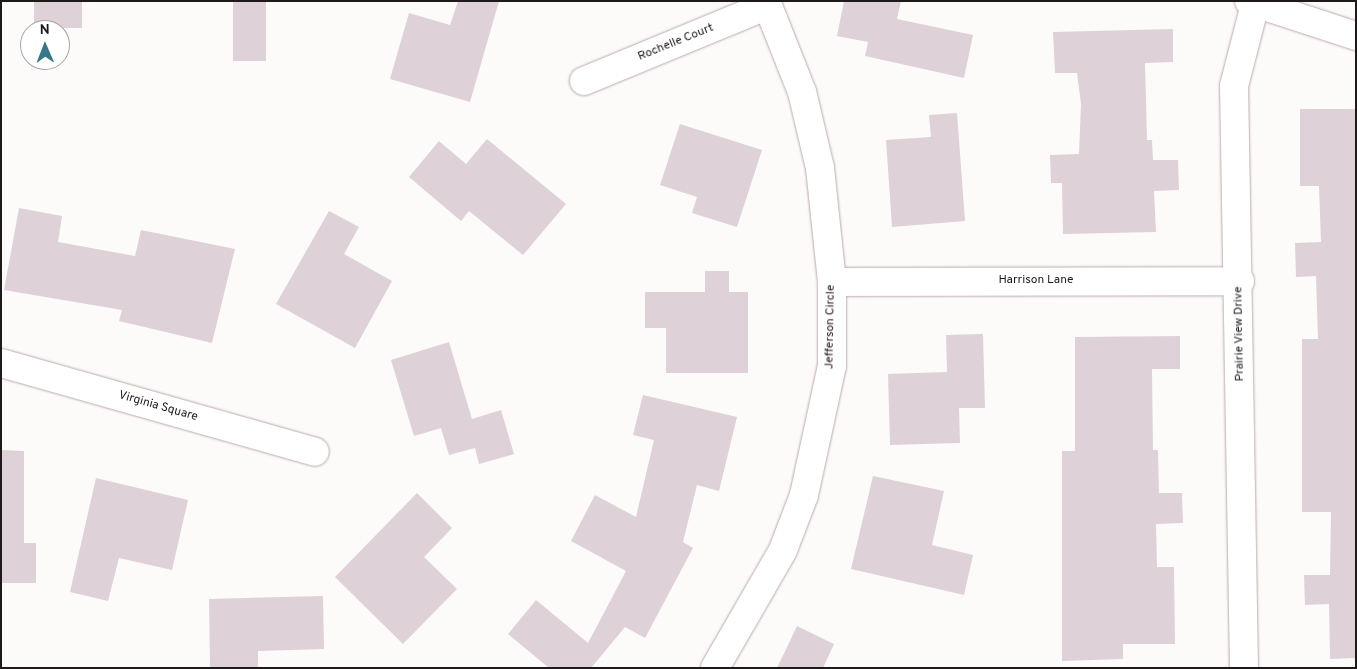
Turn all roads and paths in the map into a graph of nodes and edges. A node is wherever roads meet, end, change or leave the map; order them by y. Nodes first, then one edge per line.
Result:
1 (1252, 2) edge
2 (767, 3) edge
3 (1356, 36) edge
4 (584, 81) dead end
5 (1240, 280) junction
6 (832, 282) junction
7 (1, 363) edge
8 (315, 452) dead end
9 (716, 668) edge
10 (1244, 668) edge

1 - 3 street
1 - 5 street, Prairie View Drive
2 - 4 street, Rochelle Court
2 - 6 street, Jefferson Circle
5 - 6 street, Harrison Lane
5 - 10 street, Prairie View Drive
6 - 9 street, Jefferson Circle
7 - 8 street, Virginia Square

